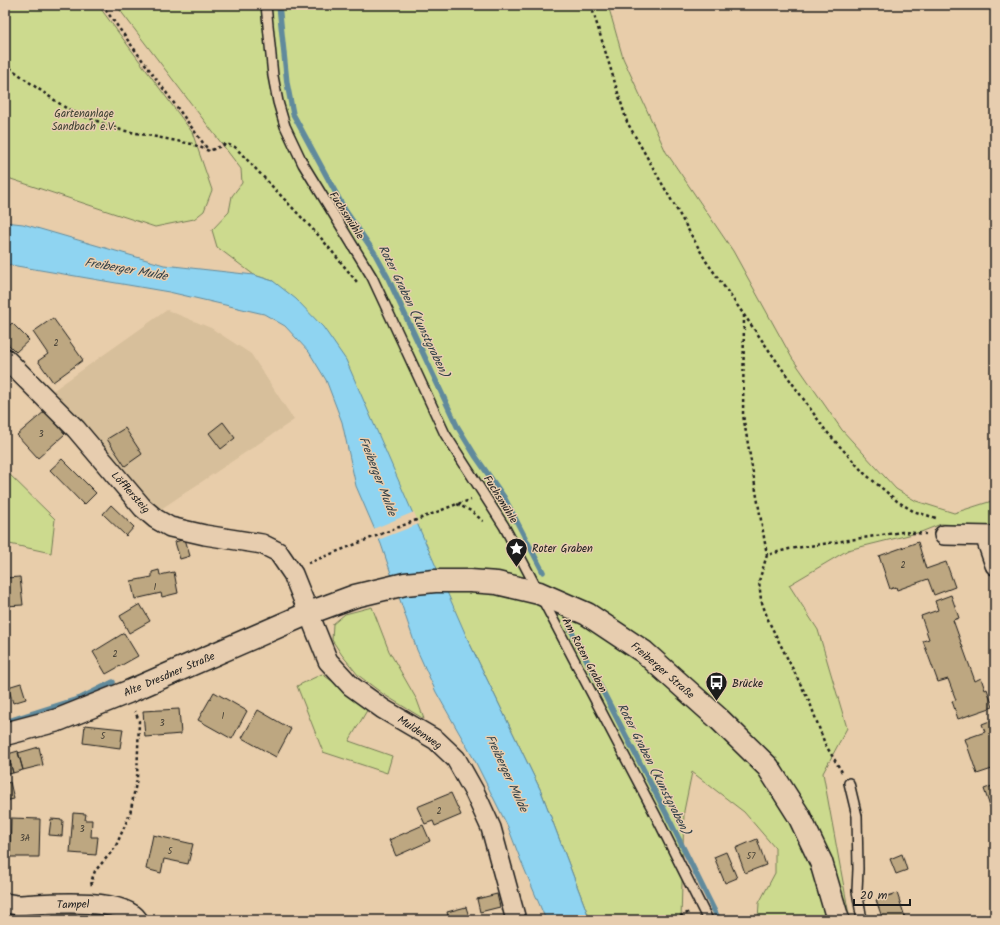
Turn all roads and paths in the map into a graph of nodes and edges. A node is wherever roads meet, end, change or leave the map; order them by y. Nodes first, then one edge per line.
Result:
1 (102, 5) edge
2 (266, 5) edge
3 (591, 5) edge
4 (5, 64) edge
5 (211, 151) junction
6 (358, 283) dead end
7 (744, 315) junction
8 (5, 358) edge
9 (457, 504) dead end
10 (950, 535) junction
11 (990, 536) edge
12 (767, 555) junction
13 (995, 565) edge
14 (292, 574) junction
15 (530, 591) junction
16 (330, 604) joint
17 (309, 613) junction
18 (128, 692) junction
19 (5, 734) edge
20 (849, 783) joint
21 (5, 903) edge
22 (94, 903) junction
23 (138, 920) edge
24 (516, 920) edge
25 (708, 920) edge
26 (838, 920) edge
27 (862, 920) edge

1 - 5 path
2 - 15 lane, Fuchsmühle
3 - 7 path
4 - 5 path
5 - 6 path
7 - 10 path
7 - 12 path
8 - 14 street, Löfflersteig
9 - 14 path
10 - 11 street
10 - 12 path
11 - 13 street
12 - 20 path
14 - 17 street, Löfflersteig
15 - 16 street, Freiberger Straße
15 - 25 lane, Am Roten Graben
15 - 26 street, Freiberger Straße
16 - 17 street, Alte Dresdner Straße
17 - 18 street, Alte Dresdner Straße
17 - 24 street, Muldenweg
18 - 19 street, Alte Dresdner Straße
18 - 22 path
20 - 27 lane
21 - 22 street, Tampel
22 - 23 street, Tampel

